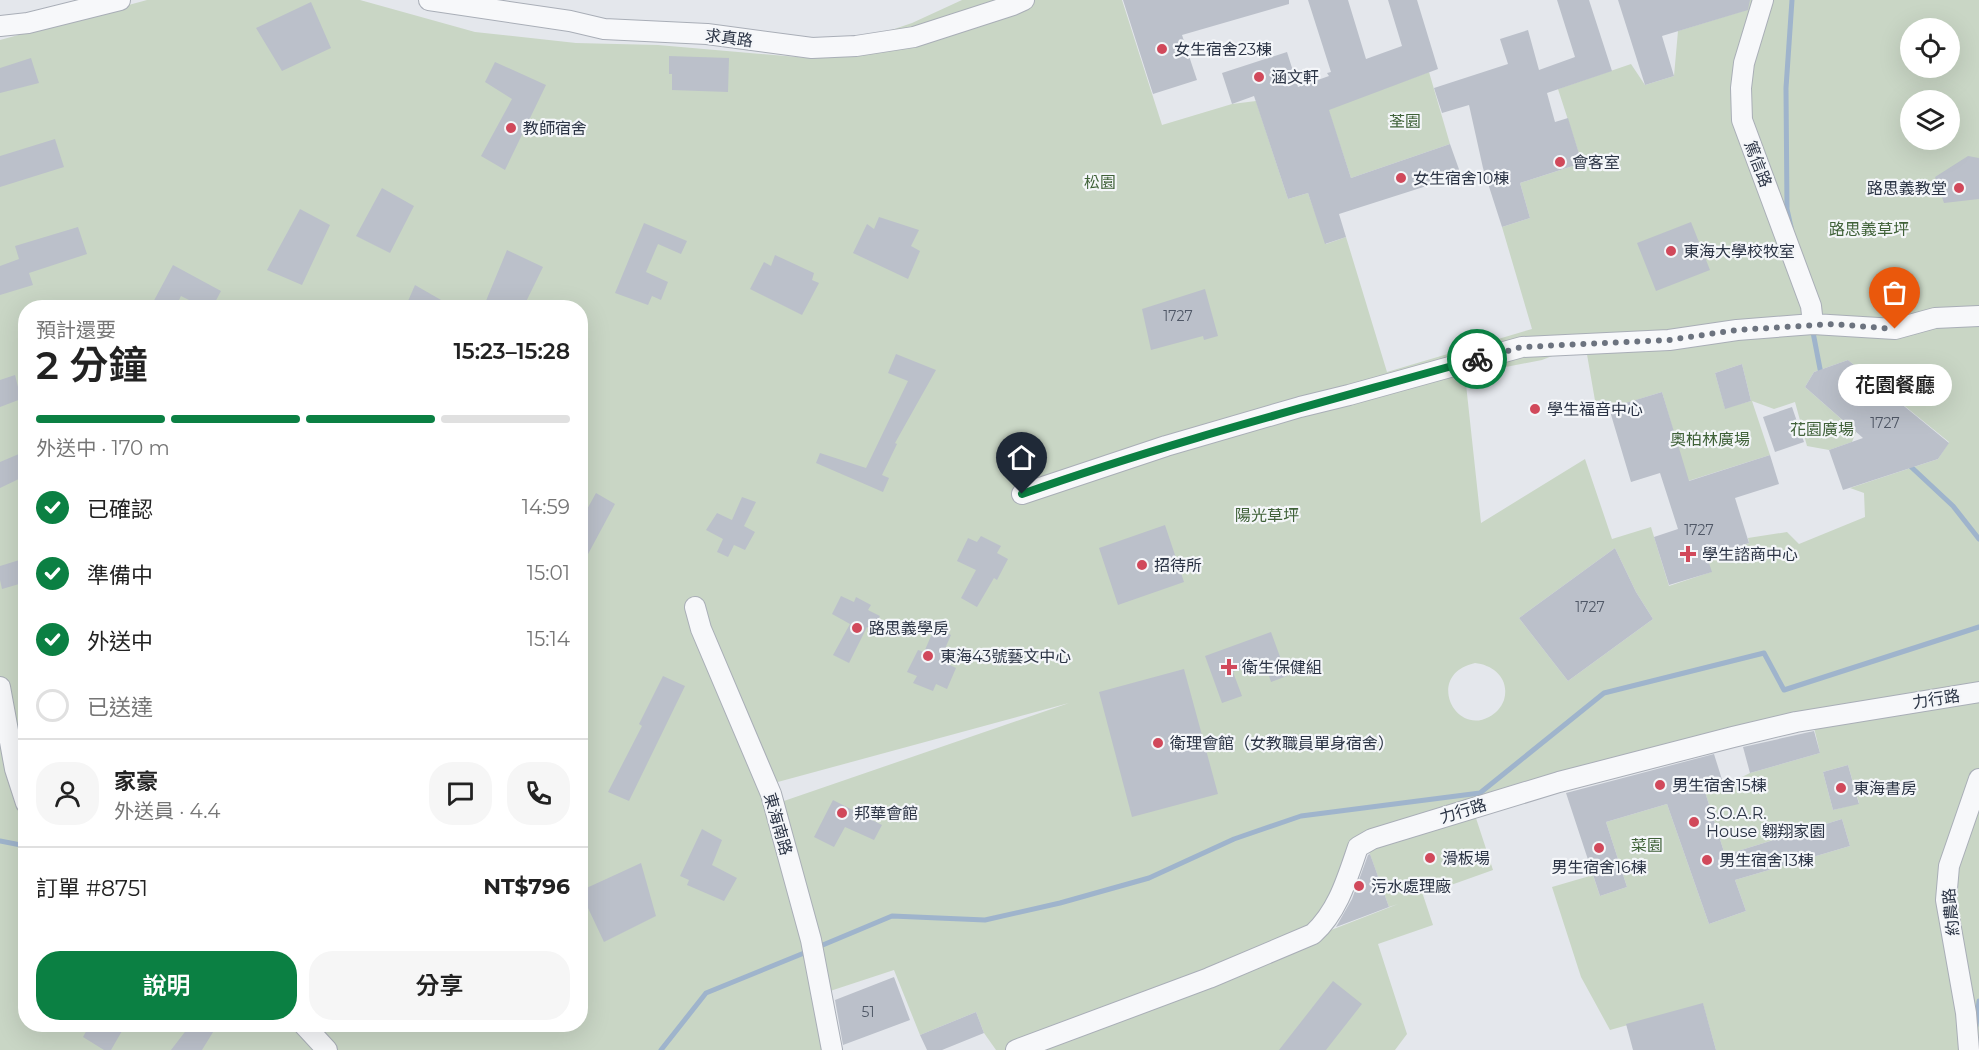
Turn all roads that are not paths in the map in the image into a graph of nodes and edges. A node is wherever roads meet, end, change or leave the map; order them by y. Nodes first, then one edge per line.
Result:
1 (120, 0) edge
2 (429, 0) edge
3 (1024, 0) edge
4 (1763, 0) edge
5 (0, 27) edge
6 (1979, 316) edge
7 (1809, 318) junction
8 (1022, 494) dead end
9 (694, 607) dead end
10 (0, 687) edge
11 (1979, 692) edge
12 (1979, 778) edge
13 (18, 779) edge
14 (310, 1032) edge
15 (327, 1050) edge
16 (832, 1050) edge
17 (1016, 1050) edge
18 (1969, 1050) edge

1 - 5 street
2 - 3 street, 求真路
4 - 7 street, 篤信路
6 - 7 street
7 - 8 street
9 - 16 street, 東海南路
10 - 13 street
11 - 17 street, 力行路
12 - 18 street, 約農路
14 - 15 street

